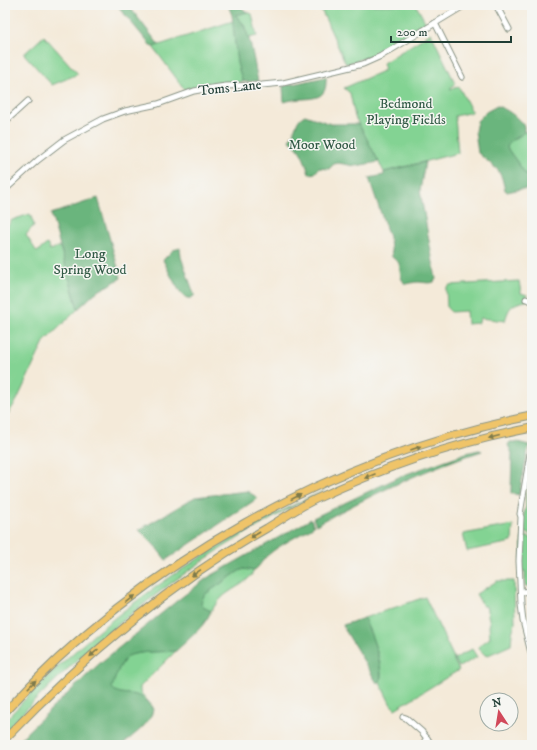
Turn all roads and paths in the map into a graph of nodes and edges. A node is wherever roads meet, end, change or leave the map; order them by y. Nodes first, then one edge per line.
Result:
1 (465, 5) edge
2 (496, 5) edge
3 (436, 23) junction
4 (509, 29) dead end
5 (462, 77) dead end
6 (28, 101) dead end
7 (5, 122) edge
8 (5, 190) edge
9 (532, 416) edge
10 (532, 428) edge
11 (532, 442) edge
12 (532, 591) edge
13 (521, 592) junction
14 (532, 657) edge
15 (5, 712) edge
16 (403, 717) dead end
17 (427, 738) junction
18 (5, 739) edge
19 (422, 745) edge
20 (432, 745) edge

1 - 3 street, Toms Lane
2 - 4 street
3 - 5 street
3 - 8 street, Toms Lane
6 - 7 street
15 -> 9 highway
10 -> 18 highway
11 - 13 street
12 - 13 street
13 - 14 street
16 - 17 street
17 - 19 street
17 - 20 street

